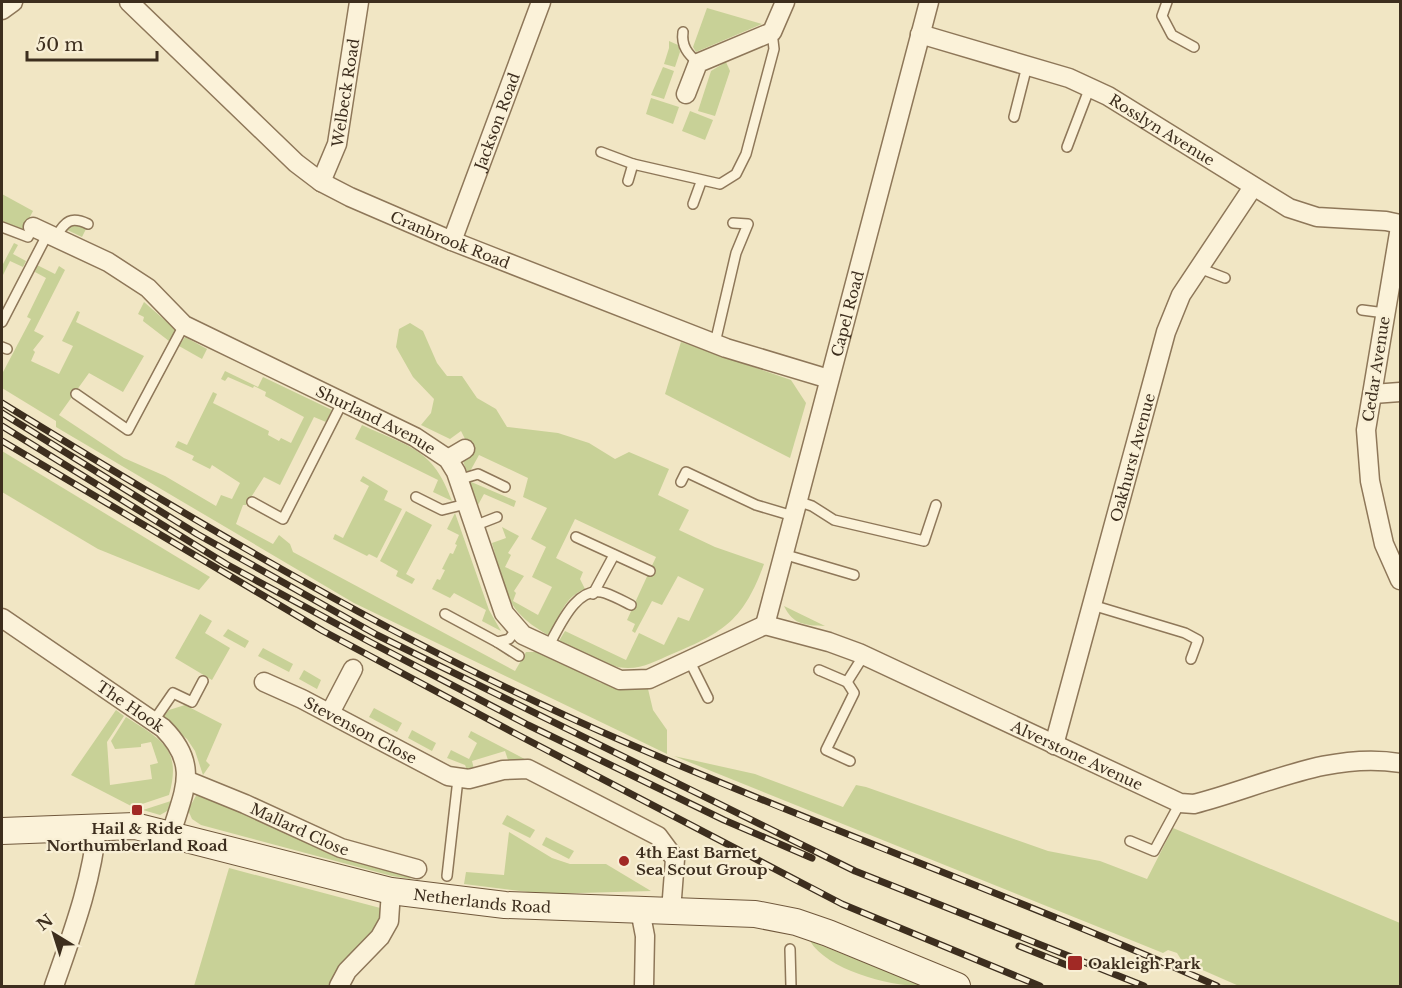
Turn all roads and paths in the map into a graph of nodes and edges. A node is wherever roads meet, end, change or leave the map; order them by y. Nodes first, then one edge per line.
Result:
1 (13, 2) edge
2 (129, 2) edge
3 (360, 2) edge
4 (541, 2) edge
5 (785, 2) edge
6 (929, 2) edge
7 (1167, 2) edge
8 (2, 10) edge
9 (683, 32) dead end
10 (772, 32) junction
11 (920, 34) junction
12 (1194, 47) dead end
13 (698, 63) junction
14 (1028, 66) junction
15 (1090, 87) junction
16 (686, 94) dead end
17 (1014, 117) dead end
18 (1067, 147) dead end
19 (601, 152) dead end
20 (633, 164) junction
21 (628, 181) dead end
22 (321, 182) junction
23 (701, 182) junction
24 (1253, 187) junction
25 (693, 204) dead end
26 (733, 223) dead end
27 (88, 224) dead end
28 (1401, 225) edge
29 (2, 227) edge
30 (45, 232) junction
31 (452, 242) junction
32 (1199, 268) junction
33 (1225, 278) dead end
34 (1362, 310) dead end
35 (1385, 313) junction
36 (2, 322) edge
37 (184, 325) junction
38 (715, 343) junction
39 (830, 379) junction
40 (1401, 392) edge
41 (76, 394) dead end
42 (1373, 394) junction
43 (343, 401) junction
44 (465, 449) dead end
45 (448, 459) junction
46 (458, 480) junction
47 (681, 482) dead end
48 (505, 487) dead end
49 (416, 497) dead end
50 (252, 502) dead end
51 (466, 504) junction
52 (936, 505) dead end
53 (795, 509) junction
54 (497, 517) dead end
55 (473, 527) junction
56 (576, 537) dead end
57 (783, 554) junction
58 (614, 555) junction
59 (650, 571) dead end
60 (854, 575) dead end
61 (1401, 580) edge
62 (593, 594) junction
63 (631, 605) dead end
64 (1092, 605) junction
65 (445, 614) dead end
66 (2, 618) edge
67 (765, 625) junction
68 (518, 629) junction
69 (497, 642) junction
70 (548, 647) junction
71 (864, 655) junction
72 (519, 656) dead end
73 (1191, 659) dead end
74 (690, 662) junction
75 (353, 669) dead end
76 (819, 669) dead end
77 (203, 681) dead end
78 (264, 682) dead end
79 (847, 682) junction
80 (708, 698) dead end
81 (330, 713) junction
82 (153, 722) junction
83 (1054, 745) junction
84 (850, 761) dead end
85 (1401, 763) edge
86 (458, 779) junction
87 (186, 780) junction
88 (1180, 803) junction
89 (97, 826) junction
90 (2, 831) edge
91 (171, 834) junction
92 (1130, 841) dead end
93 (417, 869) dead end
94 (447, 876) dead end
95 (391, 891) junction
96 (640, 910) junction
97 (671, 911) junction
98 (790, 949) dead end
99 (54, 987) edge
100 (339, 987) edge
101 (644, 987) edge
102 (791, 987) edge
103 (957, 987) edge

1 - 8 street
2 - 22 street, Cranbrook Road
3 - 22 street, Welbeck Road
4 - 31 street, Jackson Road
5 - 10 street
6 - 11 street, Capel Road
7 - 12 lane
9 - 13 lane
10 - 13 street
10 - 23 lane
11 - 14 street, Rosslyn Avenue
11 - 39 street, Capel Road
13 - 16 street
14 - 15 street, Rosslyn Avenue
14 - 17 lane
15 - 18 lane
15 - 24 street, Rosslyn Avenue
19 - 20 lane
20 - 21 lane
20 - 23 lane
22 - 31 street, Cranbrook Road
23 - 25 lane
24 - 28 street, Rosslyn Avenue
24 - 32 street, Oakhurst Avenue
26 - 38 lane
27 - 30 lane
28 - 35 street, Cedar Avenue
29 - 30 lane
30 - 36 lane
30 - 37 street, Shurland Avenue
31 - 38 street, Cranbrook Road
32 - 33 lane
32 - 64 street, Oakhurst Avenue
34 - 35 lane
35 - 42 street, Cedar Avenue
37 - 41 lane
37 - 43 street, Shurland Avenue
38 - 39 street, Cranbrook Road
39 - 53 street, Capel Road
40 - 42 street
42 - 61 street, Cedar Avenue
43 - 45 street, Shurland Avenue
43 - 50 lane
44 - 45 street
45 - 46 street, Shurland Avenue
46 - 48 lane
46 - 51 street, Shurland Avenue
47 - 53 lane
49 - 51 lane
51 - 55 street, Shurland Avenue
52 - 53 lane
53 - 57 street, Capel Road
54 - 55 lane
55 - 68 street, Shurland Avenue
56 - 58 lane
57 - 60 lane
57 - 67 street, Capel Road
58 - 59 lane
58 - 62 lane
62 - 63 lane
62 - 70 lane
64 - 73 lane
64 - 83 street, Oakhurst Avenue
65 - 69 lane
66 - 82 street, The Hook
67 - 71 street, Alverstone Avenue
67 - 74 street, Shurland Avenue
68 - 69 lane
68 - 70 street, Shurland Avenue
69 - 72 lane
70 - 74 street, Shurland Avenue
71 - 79 lane
71 - 83 street, Alverstone Avenue
74 - 80 lane
75 - 81 street
76 - 79 lane
77 - 82 lane
78 - 81 street, Stevenson Close
79 - 84 lane
81 - 86 street, Stevenson Close
82 - 87 street, The Hook
83 - 88 street, Alverstone Avenue
85 - 88 street
86 - 94 lane
86 - 97 street
87 - 91 street, The Hook
87 - 93 street, Mallard Close
88 - 92 lane
89 - 90 street, Netherlands Road
89 - 91 street, Netherlands Road
89 - 99 street
91 - 95 street, Netherlands Road
95 - 96 street, Netherlands Road
95 - 100 street
96 - 97 street, Netherlands Road
96 - 101 street
97 - 103 street, Netherlands Road
98 - 102 lane

